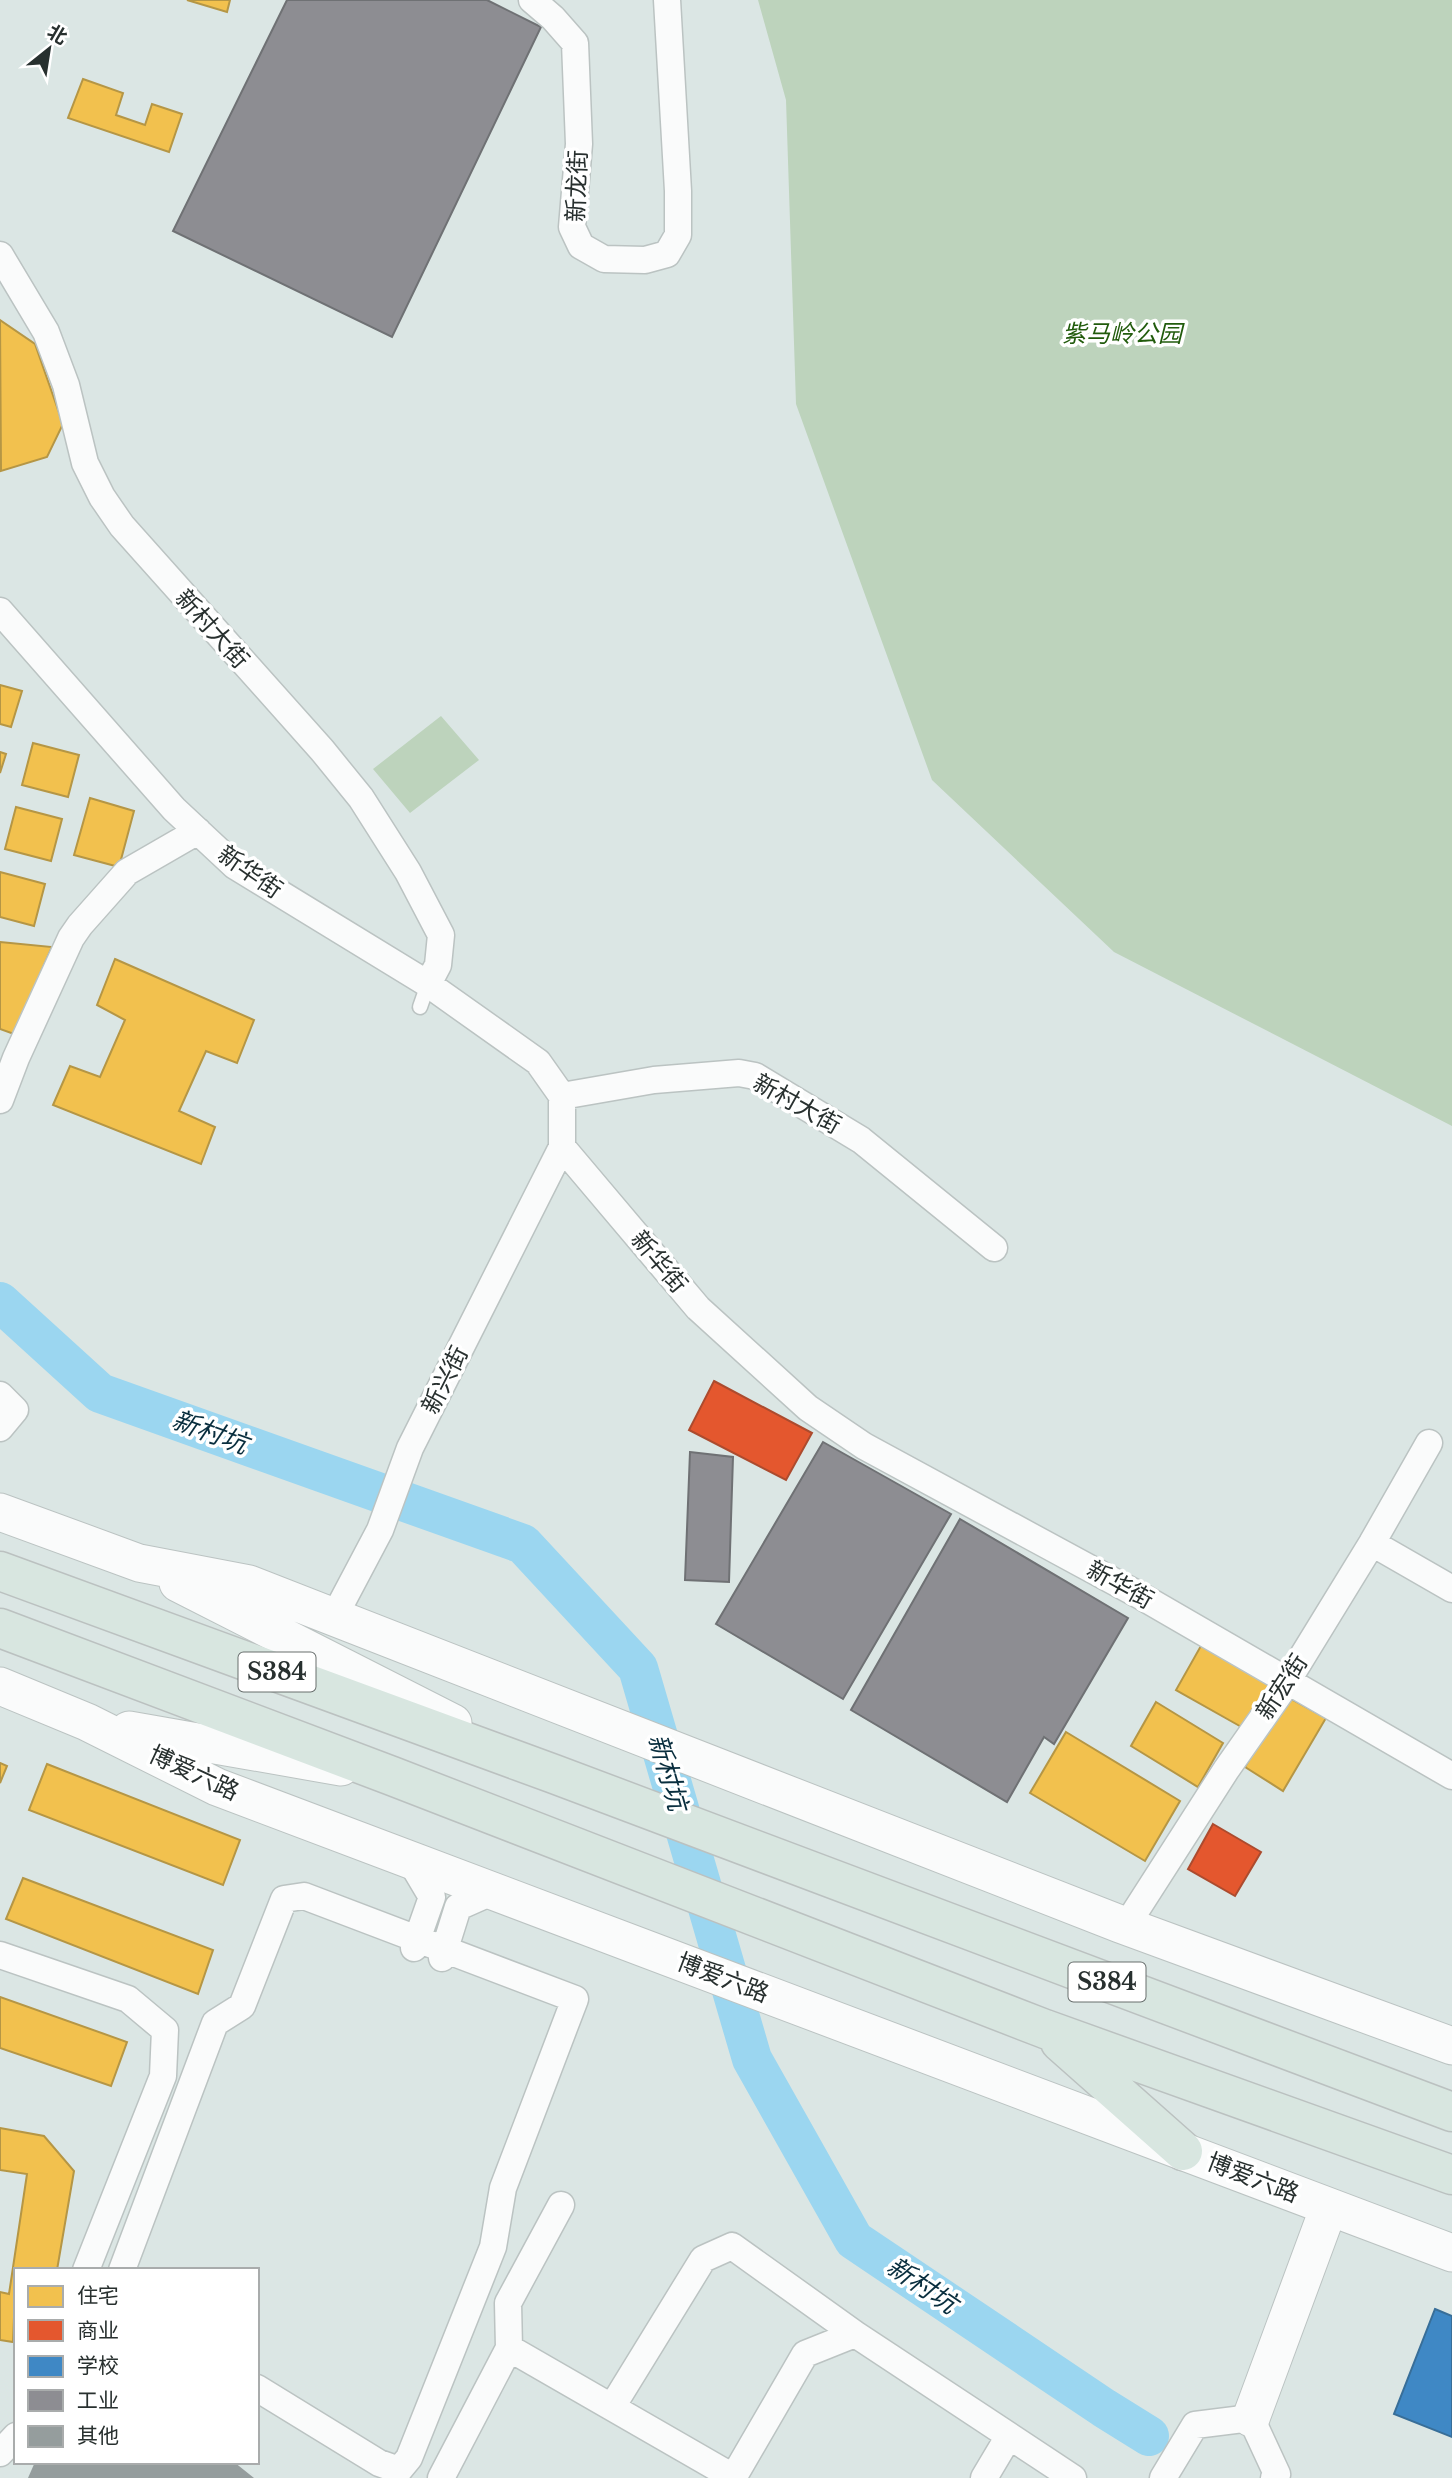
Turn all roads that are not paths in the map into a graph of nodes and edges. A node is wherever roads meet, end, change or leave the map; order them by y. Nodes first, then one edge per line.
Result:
1 (667, 0) edge
2 (535, 1) edge
3 (0, 255) edge
4 (0, 611) edge
5 (198, 831) junction
6 (424, 995) junction
7 (562, 1096) junction
8 (0, 1100) edge
9 (562, 1147) junction
10 (994, 1248) dead end
11 (0, 1395) edge
12 (0, 1428) edge
13 (1429, 1443) dead end
14 (0, 1512) edge
15 (1372, 1543) junction
16 (139, 1563) junction
17 (0, 1571) edge
18 (1452, 1589) edge
19 (334, 1617) junction
20 (0, 1628) edge
21 (1287, 1681) junction
22 (0, 1686) edge
23 (87, 1722) junction
24 (554, 1774) junction
25 (391, 1776) junction
26 (1452, 1776) edge
27 (410, 1860) junction
28 (494, 1891) junction
29 (1126, 1926) junction
30 (416, 1943) junction
31 (443, 1954) junction
32 (0, 1955) edge
33 (1045, 2029) junction
34 (1452, 2046) edge
35 (1452, 2112) edge
36 (1183, 2151) junction
37 (1452, 2175) edge
38 (561, 2205) dead end
39 (1329, 2207) junction
40 (1452, 2253) edge
41 (87, 2268) edge
42 (123, 2268) edge
43 (130, 2268) edge
44 (855, 2334) junction
45 (509, 2348) junction
46 (259, 2378) edge
47 (259, 2389) edge
48 (612, 2407) junction
49 (1251, 2418) junction
50 (1009, 2436) junction
51 (14, 2439) edge
52 (0, 2453) edge
53 (389, 2465) edge
54 (441, 2478) edge
55 (733, 2478) edge
56 (984, 2478) edge
57 (1073, 2478) edge
58 (1163, 2478) edge
59 (1274, 2478) edge

1 - 2 street, 新龙街
3 - 6 street, 新村大街
4 - 5 street, 新华街
5 - 6 street, 新华街
5 - 8 street
6 - 7 street, 新华街
7 - 9 street
7 - 10 street, 新村大街
9 - 19 street, 新兴街
9 - 21 street, 新华街
11 - 12 street
13 - 15 street, 新宏街
14 - 16 street
15 - 18 street
15 - 21 street, 新宏街
16 - 19 street
16 - 24 street
17 - 24 highway, S384
19 - 29 street
20 - 25 highway, S384
21 - 26 street, 新华街
21 - 29 street, 新宏街
22 - 23 street, 博爱六路
23 - 25 street
23 - 27 street, 博爱六路
24 - 35 highway, S384
25 - 33 highway, S384
27 - 28 street, 博爱六路
27 - 30 street
28 - 31 street
28 - 36 street, 博爱六路
29 - 34 street
30 - 31 street
30 - 42 street
30 - 43 street
31 - 53 street
32 - 41 street
33 - 36 highway
33 - 37 highway, S384
36 - 39 street, 博爱六路
38 - 45 street
39 - 40 street, 博爱六路
39 - 49 street
44 - 48 street
44 - 50 street
44 - 55 street
45 - 48 street
45 - 54 street
46 - 53 street
47 - 53 street
48 - 55 street
49 - 58 street
49 - 59 street
50 - 56 street
50 - 57 street
51 - 52 street

